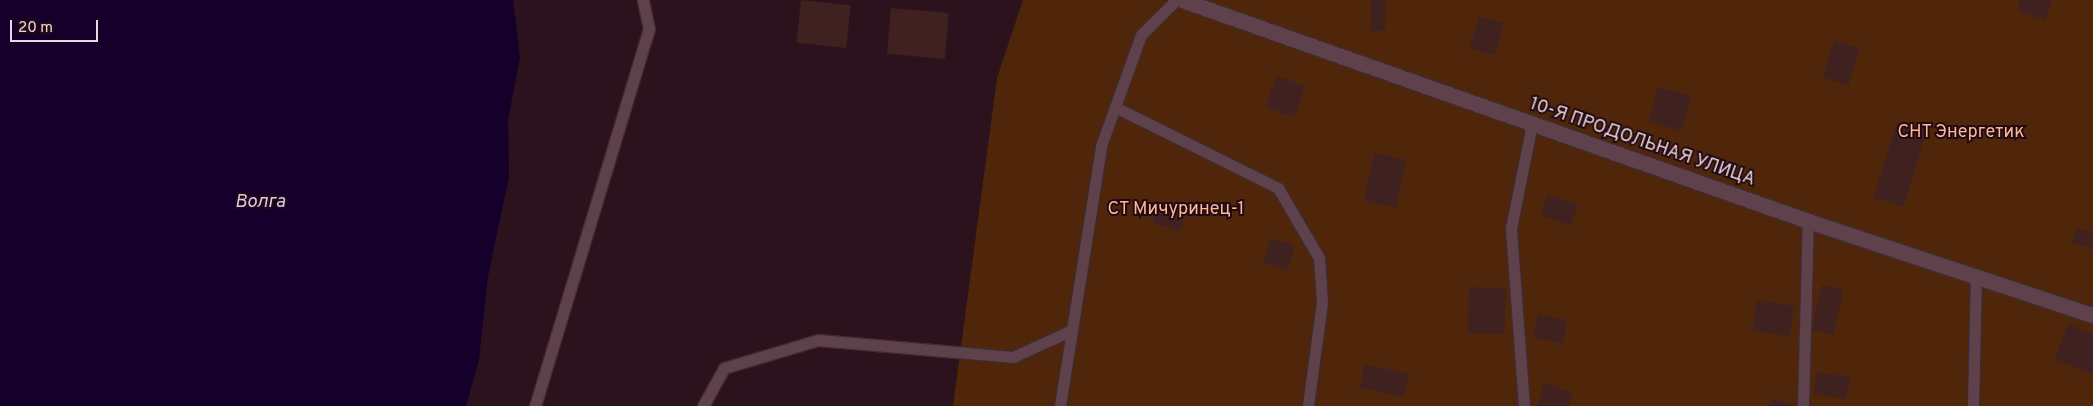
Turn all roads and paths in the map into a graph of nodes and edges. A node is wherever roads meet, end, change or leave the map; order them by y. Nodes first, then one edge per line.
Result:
1 (642, 0) edge
2 (1176, 0) edge
3 (1182, 0) edge
4 (1115, 107) junction
5 (1532, 124) junction
6 (1808, 221) junction
7 (1976, 276) junction
8 (2093, 315) edge
9 (1072, 330) junction
10 (535, 406) edge
11 (703, 406) edge
12 (1060, 406) edge
13 (1308, 406) edge
14 (1524, 406) edge
15 (1803, 406) edge
16 (1973, 406) edge

1 - 10 lane
2 - 4 lane
3 - 5 street, 10-Я ПРОДОЛЬНАЯ УЛИЦА
4 - 9 lane
4 - 13 lane
5 - 6 street, 10-Я ПРОДОЛЬНАЯ УЛИЦА
5 - 14 lane
6 - 7 street, 10-Я ПРОДОЛЬНАЯ УЛИЦА
6 - 15 lane
7 - 8 street, 10-Я ПРОДОЛЬНАЯ УЛИЦА
7 - 16 lane
9 - 11 lane
9 - 12 lane

